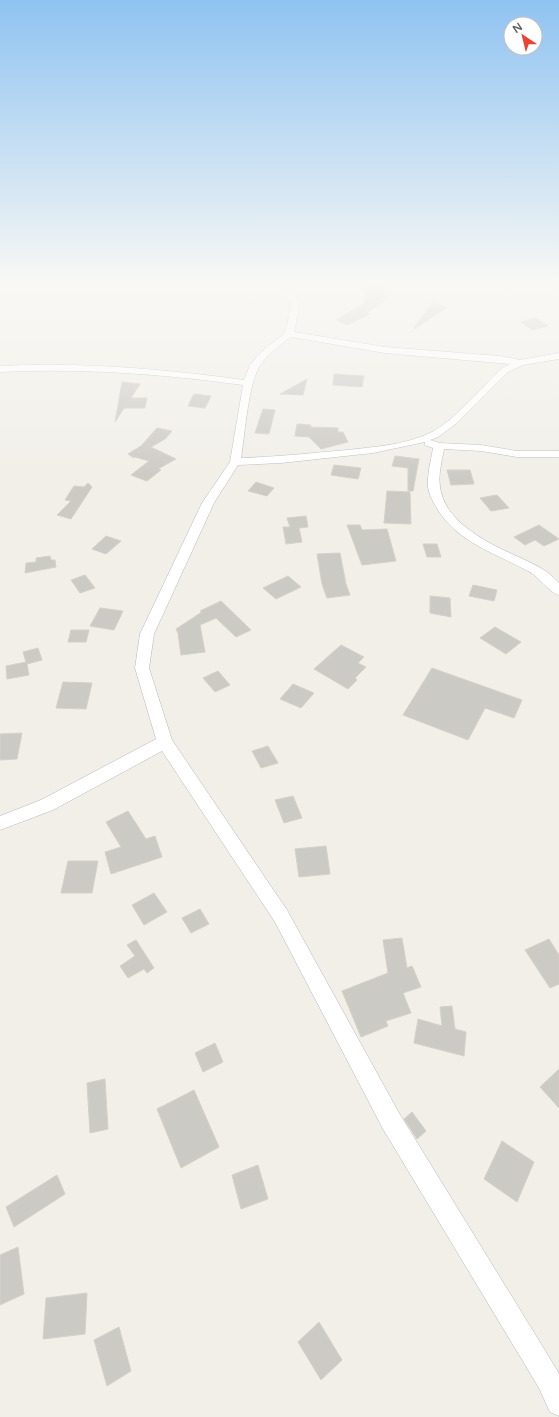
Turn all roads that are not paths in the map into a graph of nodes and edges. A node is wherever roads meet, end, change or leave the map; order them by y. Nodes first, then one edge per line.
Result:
1 (271, 348) edge
2 (374, 348) edge
3 (559, 356) edge
4 (520, 363) junction
5 (0, 369) edge
6 (248, 384) junction
7 (419, 440) junction
8 (438, 446) junction
9 (559, 454) edge
10 (235, 462) junction
11 (559, 591) edge
12 (165, 742) junction
13 (0, 823) edge
14 (559, 1403) edge

1 - 6 street
2 - 4 street
3 - 4 street
4 - 7 street
5 - 6 street
6 - 10 street
7 - 8 street
7 - 10 street
8 - 9 street
8 - 11 street
10 - 12 street
12 - 13 street
12 - 14 street

